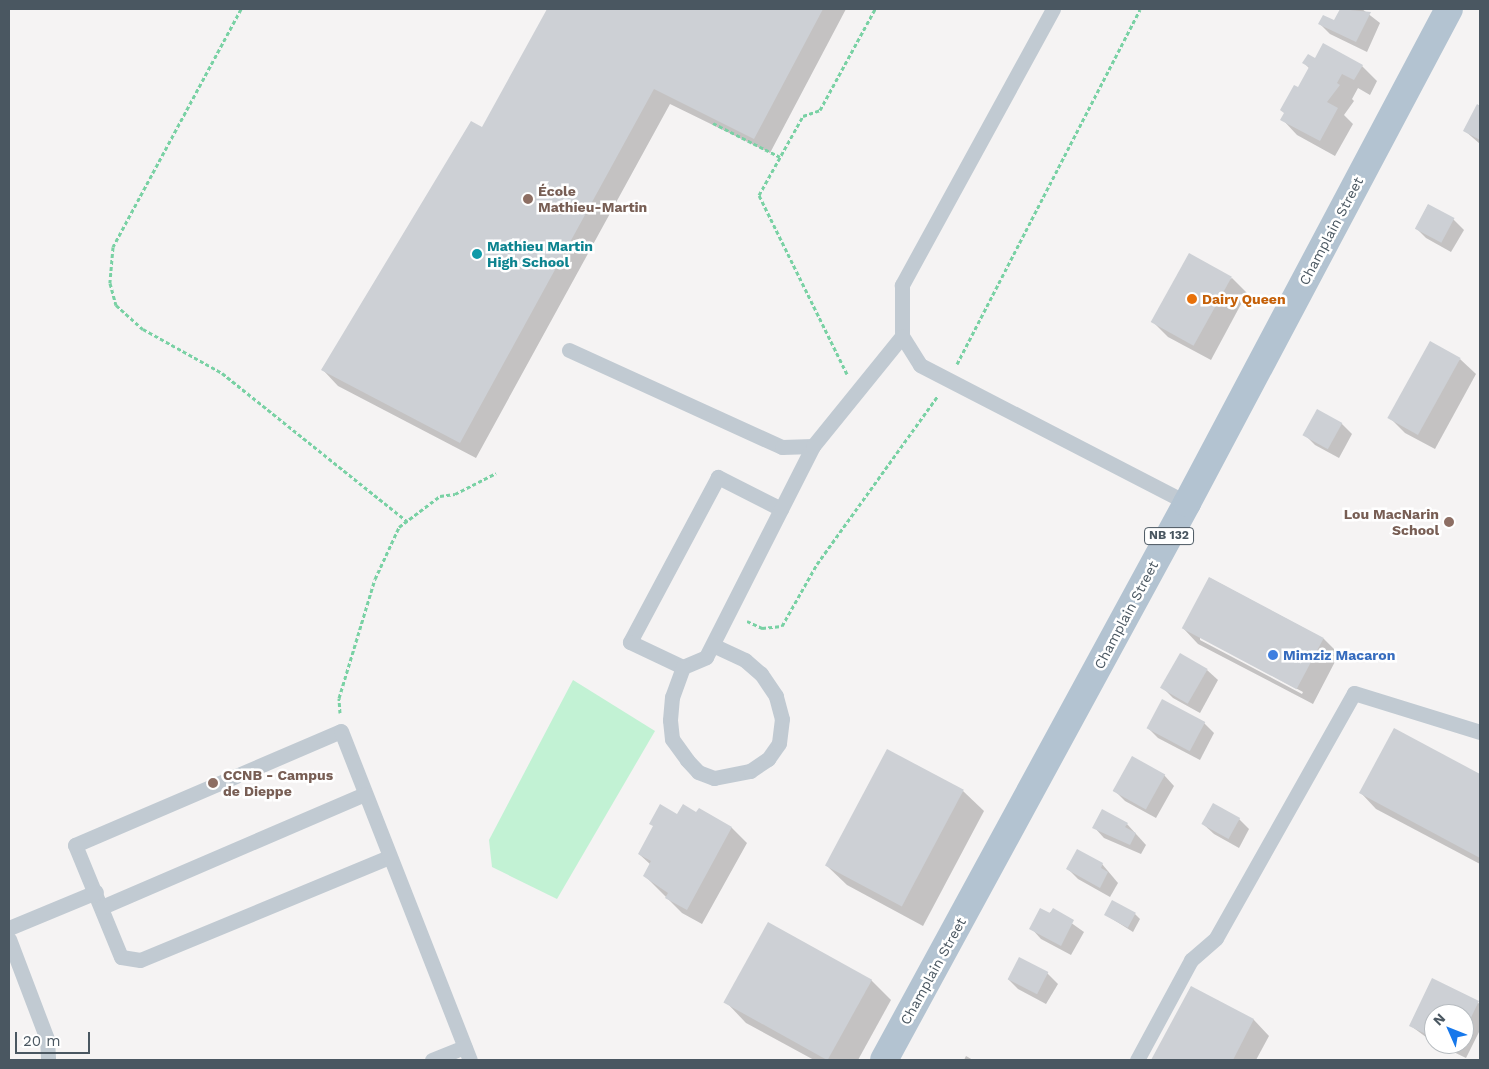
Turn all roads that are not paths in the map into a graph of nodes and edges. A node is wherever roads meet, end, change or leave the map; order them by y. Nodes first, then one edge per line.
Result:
1 (1054, 9) edge
2 (1449, 9) edge
3 (902, 336) junction
4 (570, 350) dead end
5 (813, 446) junction
6 (1186, 503) junction
7 (781, 509) junction
8 (712, 645) junction
9 (682, 667) junction
10 (1480, 732) edge
11 (364, 794) junction
12 (390, 858) junction
13 (96, 892) junction
14 (102, 908) junction
15 (9, 928) edge
16 (9, 939) edge
17 (467, 1053) edge
18 (48, 1060) edge
19 (432, 1060) edge
20 (884, 1060) edge
21 (1137, 1060) edge

1 - 3 lane
2 - 6 main road, Champlain Street / NB 132
3 - 5 lane
3 - 6 lane
4 - 5 lane
5 - 7 lane
6 - 20 main road, Champlain Street / NB 132
7 - 8 lane
7 - 9 lane
8 - 9 lane
8 - 9 lane
10 - 21 lane
11 - 12 lane
11 - 13 lane
11 - 14 lane
12 - 14 lane
12 - 17 lane
13 - 14 lane
13 - 15 lane
16 - 18 lane
17 - 19 lane

